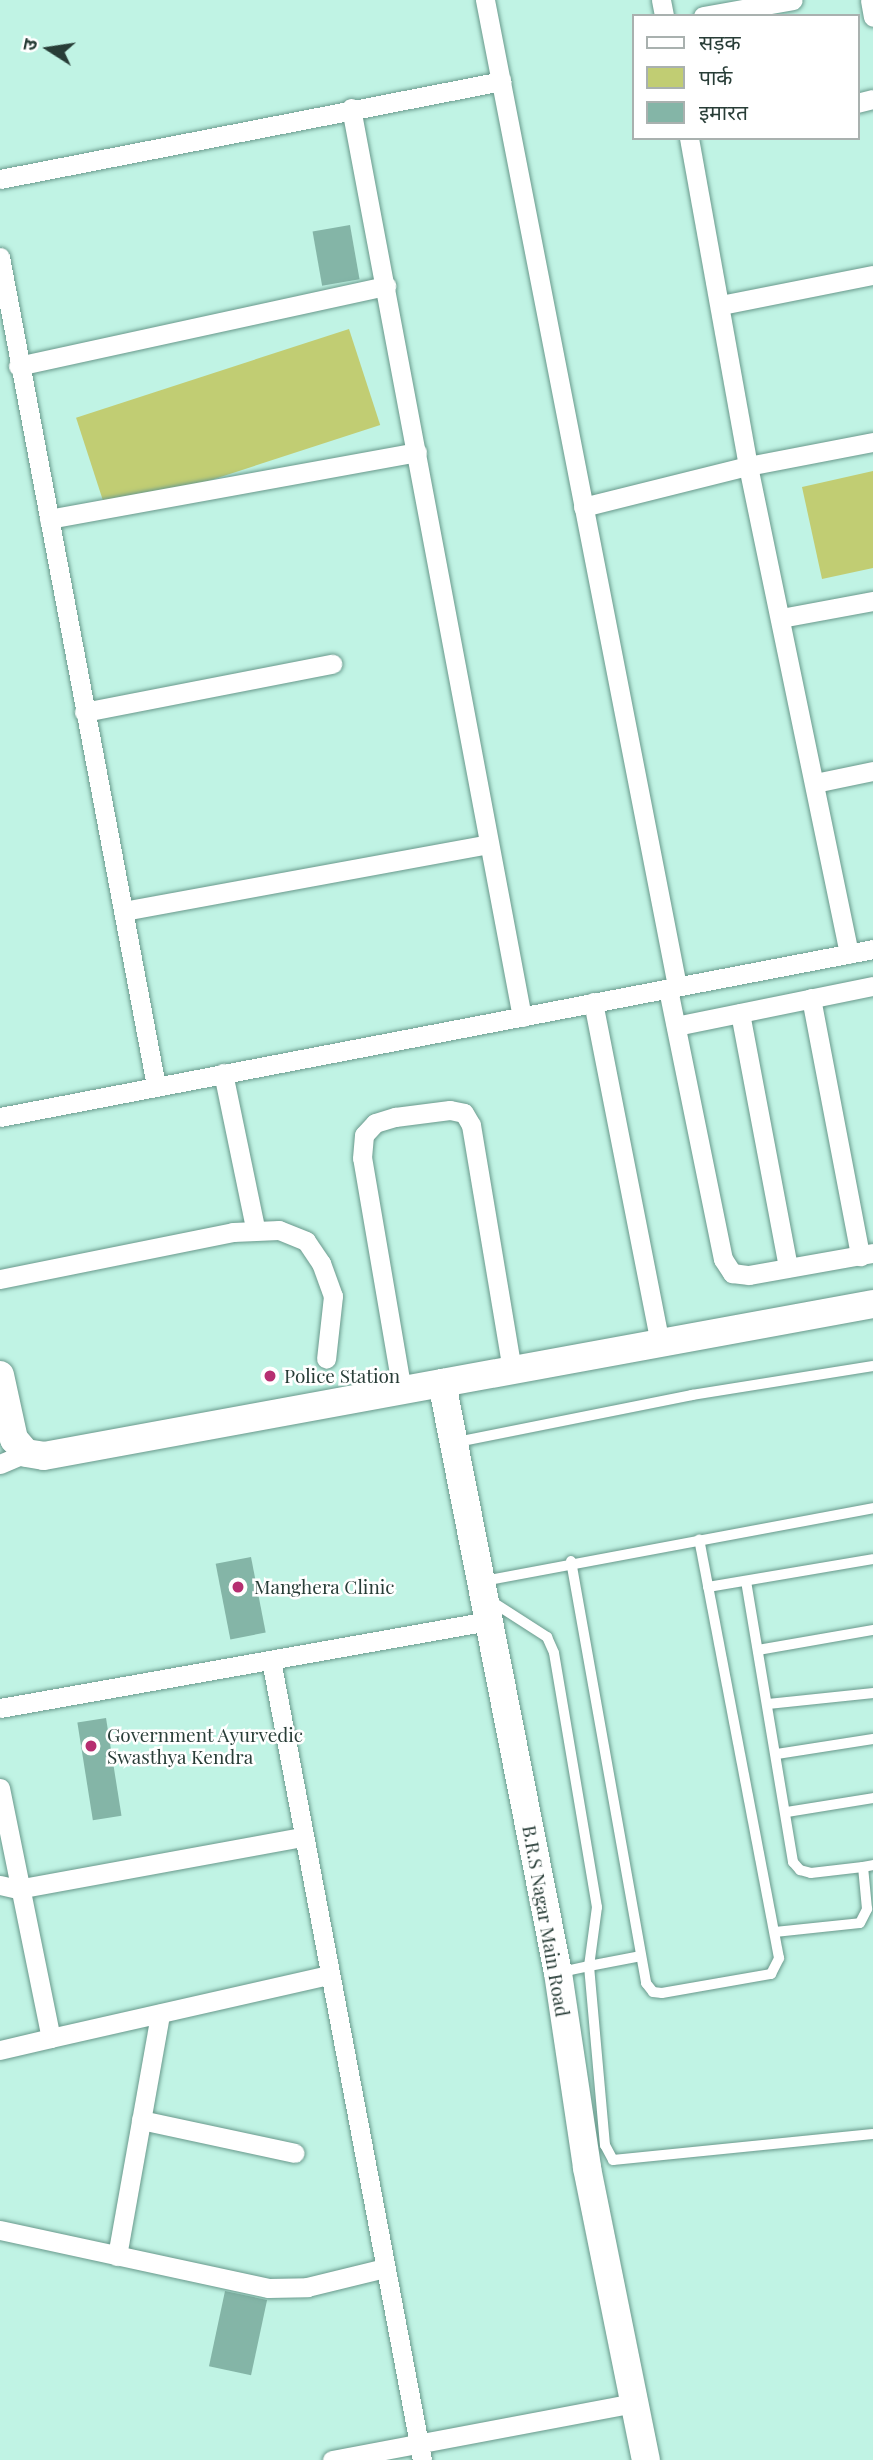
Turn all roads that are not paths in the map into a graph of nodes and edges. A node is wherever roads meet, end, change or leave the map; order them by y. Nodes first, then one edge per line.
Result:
1 (485, 0) edge
2 (793, 0) edge
3 (870, 0) edge
4 (714, 14) edge
5 (873, 17) edge
6 (502, 80) junction
7 (351, 108) junction
8 (690, 140) edge
9 (0, 179) edge
10 (0, 257) edge
11 (873, 275) edge
12 (386, 286) junction
13 (721, 305) junction
14 (18, 366) junction
15 (873, 442) edge
16 (417, 452) junction
17 (748, 467) junction
18 (583, 506) junction
19 (49, 519) junction
20 (873, 601) edge
21 (781, 618) junction
22 (332, 664) dead end
23 (84, 712) junction
24 (873, 771) edge
25 (815, 783) junction
26 (488, 844) junction
27 (124, 911) junction
28 (873, 949) edge
29 (849, 954) junction
30 (873, 986) edge
31 (672, 987) junction
32 (811, 998) junction
33 (593, 1002) junction
34 (740, 1013) junction
35 (522, 1017) junction
36 (676, 1026) junction
37 (223, 1073) junction
38 (156, 1086) junction
39 (0, 1117) edge
40 (255, 1228) junction
41 (866, 1254) edge
42 (788, 1268) junction
43 (0, 1279) edge
44 (873, 1304) edge
45 (660, 1343) junction
46 (326, 1359) dead end
47 (873, 1366) edge
48 (512, 1371) junction
49 (0, 1375) edge
50 (442, 1383) junction
51 (402, 1391) junction
52 (13, 1443) edge
53 (452, 1443) junction
54 (0, 1464) edge
55 (873, 1508) edge
56 (699, 1540) junction
57 (873, 1559) edge
58 (571, 1561) junction
59 (746, 1581) junction
60 (708, 1587) junction
61 (484, 1600) junction
62 (873, 1630) edge
63 (758, 1650) junction
64 (271, 1660) junction
65 (873, 1692) edge
66 (768, 1704) junction
67 (0, 1709) edge
68 (873, 1739) edge
69 (777, 1754) junction
70 (0, 1787) edge
71 (873, 1798) edge
72 (788, 1812) junction
73 (301, 1837) junction
74 (868, 1866) edge
75 (9, 1887) edge
76 (775, 1932) junction
77 (641, 1956) junction
78 (589, 1966) junction
79 (558, 1973) junction
80 (328, 1975) junction
81 (160, 2014) junction
82 (51, 2038) junction
83 (0, 2050) edge
84 (141, 2120) junction
85 (873, 2134) edge
86 (295, 2153) dead end
87 (0, 2230) edge
88 (117, 2256) junction
89 (385, 2267) junction
90 (635, 2403) junction
91 (420, 2452) edge
92 (332, 2460) edge
93 (646, 2460) edge

1 - 6 street
2 - 4 street
3 - 5 street
6 - 7 street
6 - 18 street
7 - 9 street
7 - 12 street
8 - 13 street
10 - 14 street
11 - 13 street
12 - 14 street
12 - 16 street
13 - 17 street
14 - 19 street
15 - 17 street
16 - 19 street
16 - 26 street
17 - 18 street
17 - 21 street
18 - 31 street
19 - 23 street
20 - 21 street
21 - 25 street
22 - 23 street
23 - 27 street
24 - 25 street
25 - 29 street
26 - 27 street
26 - 35 street
27 - 38 street
28 - 29 street
29 - 31 street
30 - 32 street
31 - 33 street
31 - 36 street
32 - 34 street
32 - 41 street
33 - 35 street
33 - 45 street
34 - 36 street
34 - 42 street
35 - 37 street
36 - 42 street
37 - 38 street
37 - 40 street
38 - 39 street
40 - 43 street
40 - 46 street
41 - 42 street
44 - 45 street
45 - 48 street
47 - 53 lane
48 - 50 street
48 - 51 street
49 - 52 street
50 - 51 street
50 - 53 street, B.R.S Nagar Main Road
51 - 52 street
52 - 54 street
53 - 61 street, B.R.S Nagar Main Road
55 - 56 lane
56 - 58 lane
56 - 60 lane
57 - 59 lane
58 - 61 lane
58 - 77 lane
59 - 60 lane
59 - 63 lane
60 - 76 lane
61 - 64 street
61 - 78 lane
61 - 79 street, B.R.S Nagar Main Road
62 - 63 lane
63 - 66 lane
64 - 67 street
64 - 73 street
65 - 66 lane
66 - 69 lane
68 - 69 lane
69 - 72 lane
70 - 75 street
71 - 72 lane
72 - 74 lane
73 - 75 street
73 - 80 street
74 - 76 lane
75 - 82 street
76 - 77 lane
77 - 78 lane
78 - 79 lane
78 - 85 lane
79 - 90 street, B.R.S Nagar Main Road
80 - 81 street
80 - 89 street
81 - 82 street
81 - 84 street
82 - 83 street
84 - 86 street
84 - 88 street
87 - 88 street
88 - 89 street
89 - 91 street
90 - 91 street
90 - 93 street, B.R.S Nagar Main Road
91 - 92 street

